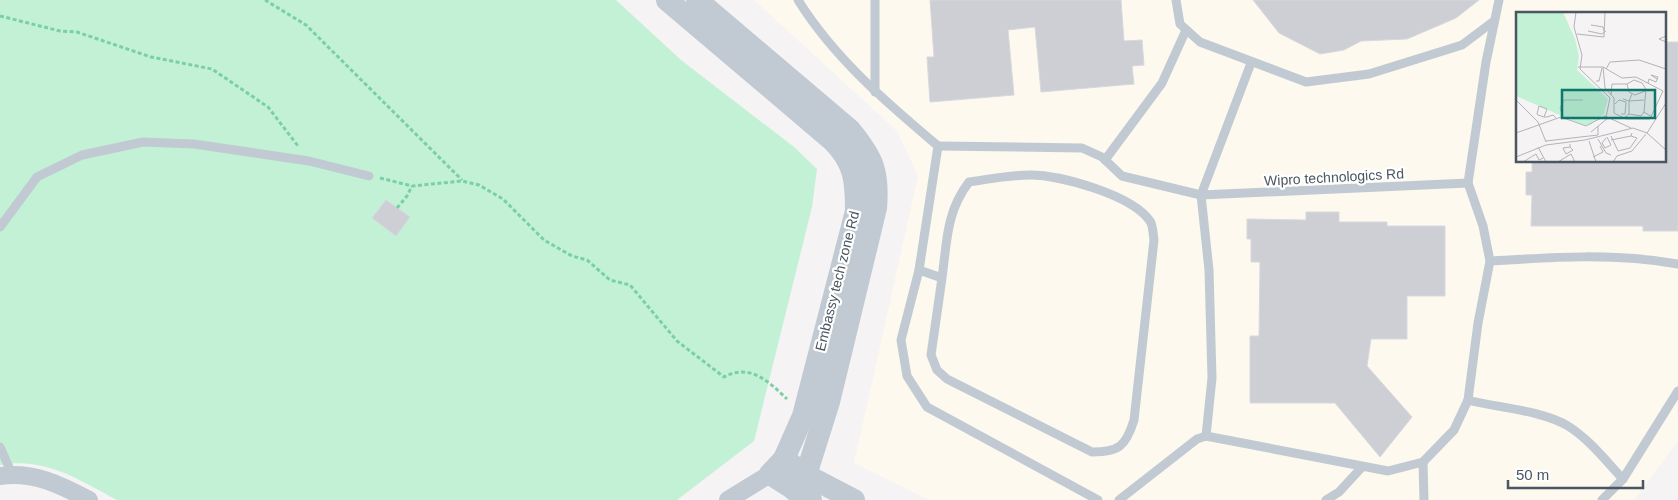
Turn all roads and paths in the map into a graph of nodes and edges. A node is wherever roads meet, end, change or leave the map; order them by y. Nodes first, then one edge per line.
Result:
1 (265, 0) edge
2 (667, 0) edge
3 (698, 0) edge
4 (798, 0) edge
5 (875, 0) edge
6 (1176, 0) edge
7 (1499, 0) edge
8 (0, 16) edge
9 (1494, 21) junction
10 (1186, 30) junction
11 (1252, 63) junction
12 (875, 92) junction
13 (938, 146) junction
14 (1105, 160) junction
15 (308, 161) junction
16 (369, 176) joint
17 (462, 181) junction
18 (1468, 184) junction
19 (412, 186) junction
20 (1201, 196) junction
21 (397, 208) dead end
22 (0, 227) edge
23 (1490, 261) junction
24 (1678, 264) edge
25 (919, 270) junction
26 (942, 278) junction
27 (1678, 390) edge
28 (1468, 400) junction
29 (803, 416) junction
30 (1206, 436) junction
31 (0, 447) edge
32 (1423, 462) junction
33 (777, 467) junction
34 (1362, 467) junction
35 (6, 475) edge
36 (1623, 479) junction
37 (803, 488) edge
38 (89, 500) edge
39 (728, 500) edge
40 (854, 500) edge
41 (1098, 500) edge
42 (1118, 500) edge
43 (1326, 500) edge
44 (1424, 500) edge
45 (1602, 500) edge

1 - 17 path
2 - 29 street, Embassy tech zone Rd
3 - 37 street
4 - 12 lane
5 - 12 lane
6 - 10 lane
7 - 9 lane
8 - 15 path
9 - 11 lane
9 - 18 lane
10 - 11 lane
10 - 14 lane
11 - 20 lane
12 - 13 lane
13 - 14 lane, Wipro technologics Rd
13 - 25 lane
14 - 20 lane, Wipro technologics Rd
15 - 16 lane
15 - 22 lane
16 - 19 path
17 - 19 path
17 - 29 path
18 - 20 lane, Wipro technologics Rd
18 - 23 lane
19 - 21 path
20 - 30 lane
23 - 24 lane
23 - 28 lane
25 - 26 lane
25 - 41 lane
26 - 26 lane
27 - 36 lane
28 - 32 lane
28 - 36 lane
29 - 33 street, Embassy tech zone Rd
30 - 34 lane
30 - 42 lane
31 - 35 lane
32 - 34 lane
32 - 44 lane
33 - 37 street
33 - 39 street
34 - 43 lane
35 - 38 street
36 - 45 lane
37 - 40 street

